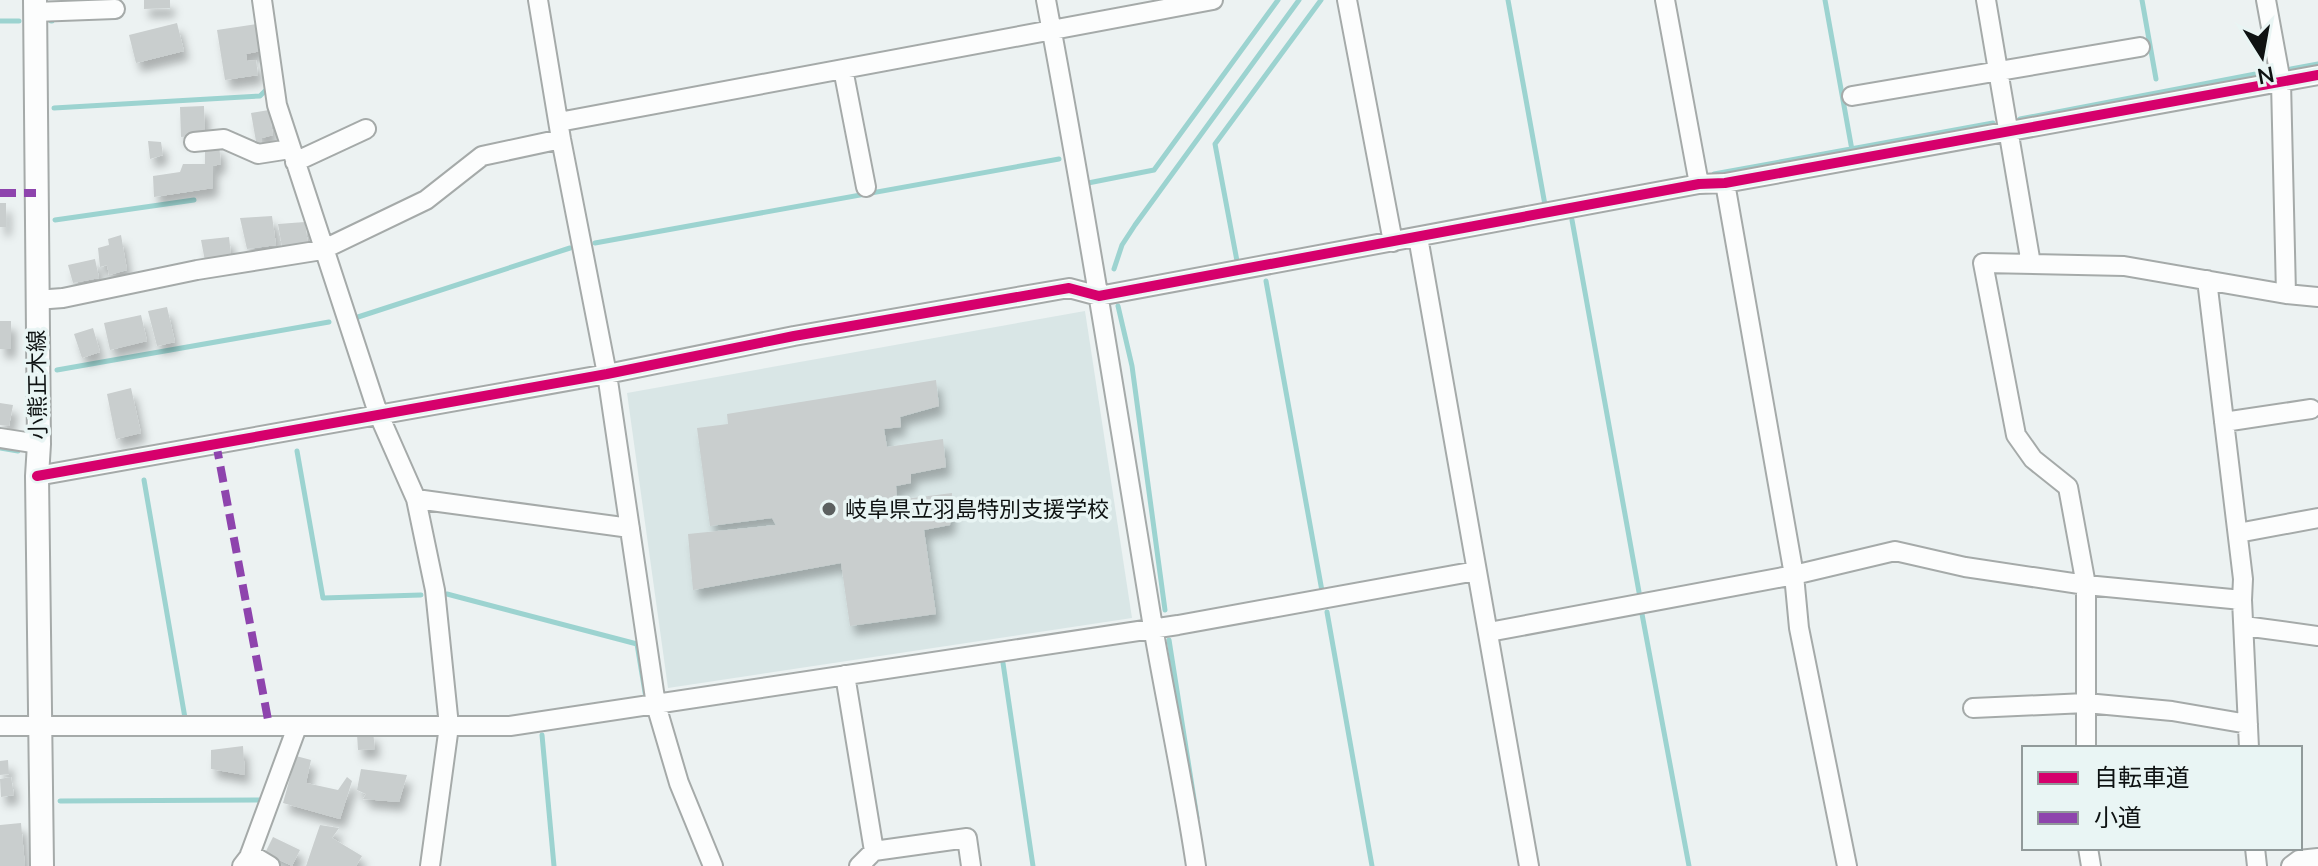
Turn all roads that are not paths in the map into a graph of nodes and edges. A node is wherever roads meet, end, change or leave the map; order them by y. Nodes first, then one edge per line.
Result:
1 (262, 0) edge
2 (538, 0) edge
3 (1046, 0) edge
4 (1213, 0) edge
5 (1347, 0) edge
6 (1665, 0) edge
7 (1986, 0) edge
8 (2266, 0) edge
9 (35, 6) edge
10 (115, 9) dead end
11 (1052, 30) junction
12 (2140, 47) dead end
13 (843, 69) junction
14 (1998, 70) junction
15 (2318, 75) edge
16 (2281, 82) junction
17 (1852, 96) dead end
18 (366, 129) dead end
19 (560, 130) junction
20 (2008, 130) junction
21 (194, 142) dead end
22 (292, 155) junction
23 (1725, 183) junction
24 (1699, 184) junction
25 (866, 187) dead end
26 (1418, 237) junction
27 (1393, 242) junction
28 (322, 250) junction
29 (2031, 264) junction
30 (2207, 280) junction
31 (2286, 294) junction
32 (1099, 296) junction
33 (2318, 297) edge
34 (36, 300) junction
35 (607, 374) junction
36 (2311, 409) dead end
37 (378, 413) junction
38 (2224, 422) junction
39 (0, 438) edge
40 (39, 444) junction
41 (37, 476) junction
42 (416, 499) junction
43 (2318, 518) edge
44 (630, 528) junction
45 (2238, 533) junction
46 (1476, 571) junction
47 (1794, 575) junction
48 (2086, 585) junction
49 (2242, 600) junction
50 (2244, 626) junction
51 (1153, 627) junction
52 (1489, 632) junction
53 (2318, 636) edge
54 (845, 675) junction
55 (2086, 703) junction
56 (656, 705) junction
57 (1973, 708) dead end
58 (2248, 724) junction
59 (41, 725) junction
60 (0, 726) edge
61 (449, 726) junction
62 (297, 727) junction
63 (2086, 746) edge
64 (2249, 746) edge
65 (874, 851) junction
66 (2318, 858) edge
67 (246, 860) edge
68 (42, 866) edge
69 (270, 866) edge
70 (430, 866) edge
71 (713, 866) edge
72 (859, 866) edge
73 (971, 866) edge
74 (1196, 866) edge
75 (1529, 866) edge
76 (1847, 866) edge
77 (2291, 866) edge

1 - 22 street
2 - 19 street
3 - 11 street
4 - 11 street
5 - 27 street
6 - 24 street
7 - 14 street
8 - 16 street
9 - 10 street
9 - 34 main road, 小熊正木線
11 - 13 street
11 - 32 street
12 - 14 street
13 - 19 street
13 - 25 street
14 - 17 street
14 - 20 street
15 - 16 street
16 - 20 street
16 - 31 street
18 - 22 street
19 - 28 street
19 - 35 street
20 - 23 street
20 - 29 street
21 - 22 street
22 - 28 street
23 - 24 street
23 - 47 street
24 - 26 street
26 - 27 street
26 - 46 street
27 - 32 street
28 - 34 street
28 - 37 street
29 - 30 street
29 - 48 street
30 - 31 street
30 - 38 street
31 - 33 street
32 - 35 street
32 - 51 street
34 - 40 main road, 小熊正木線
35 - 37 street
35 - 44 street
36 - 38 street
37 - 41 street
37 - 42 street
38 - 45 street
39 - 40 street
40 - 41 main road, 小熊正木線
41 - 59 main road, 小熊正木線
42 - 44 street
42 - 61 street
43 - 45 street
44 - 56 street
45 - 49 street
46 - 51 street
46 - 52 street
47 - 48 street
47 - 52 street
47 - 76 street
48 - 49 street
48 - 55 street
49 - 50 street
50 - 53 street
50 - 58 street
51 - 54 street
51 - 74 street
52 - 75 street
54 - 56 street
54 - 65 street
55 - 57 street
55 - 58 street
55 - 63 street
56 - 61 street
56 - 71 street
58 - 64 street
59 - 60 street
59 - 62 street
59 - 68 main road, 小熊正木線
61 - 62 street
61 - 70 street
62 - 67 street
65 - 72 street
65 - 73 street
66 - 77 street
67 - 69 street

